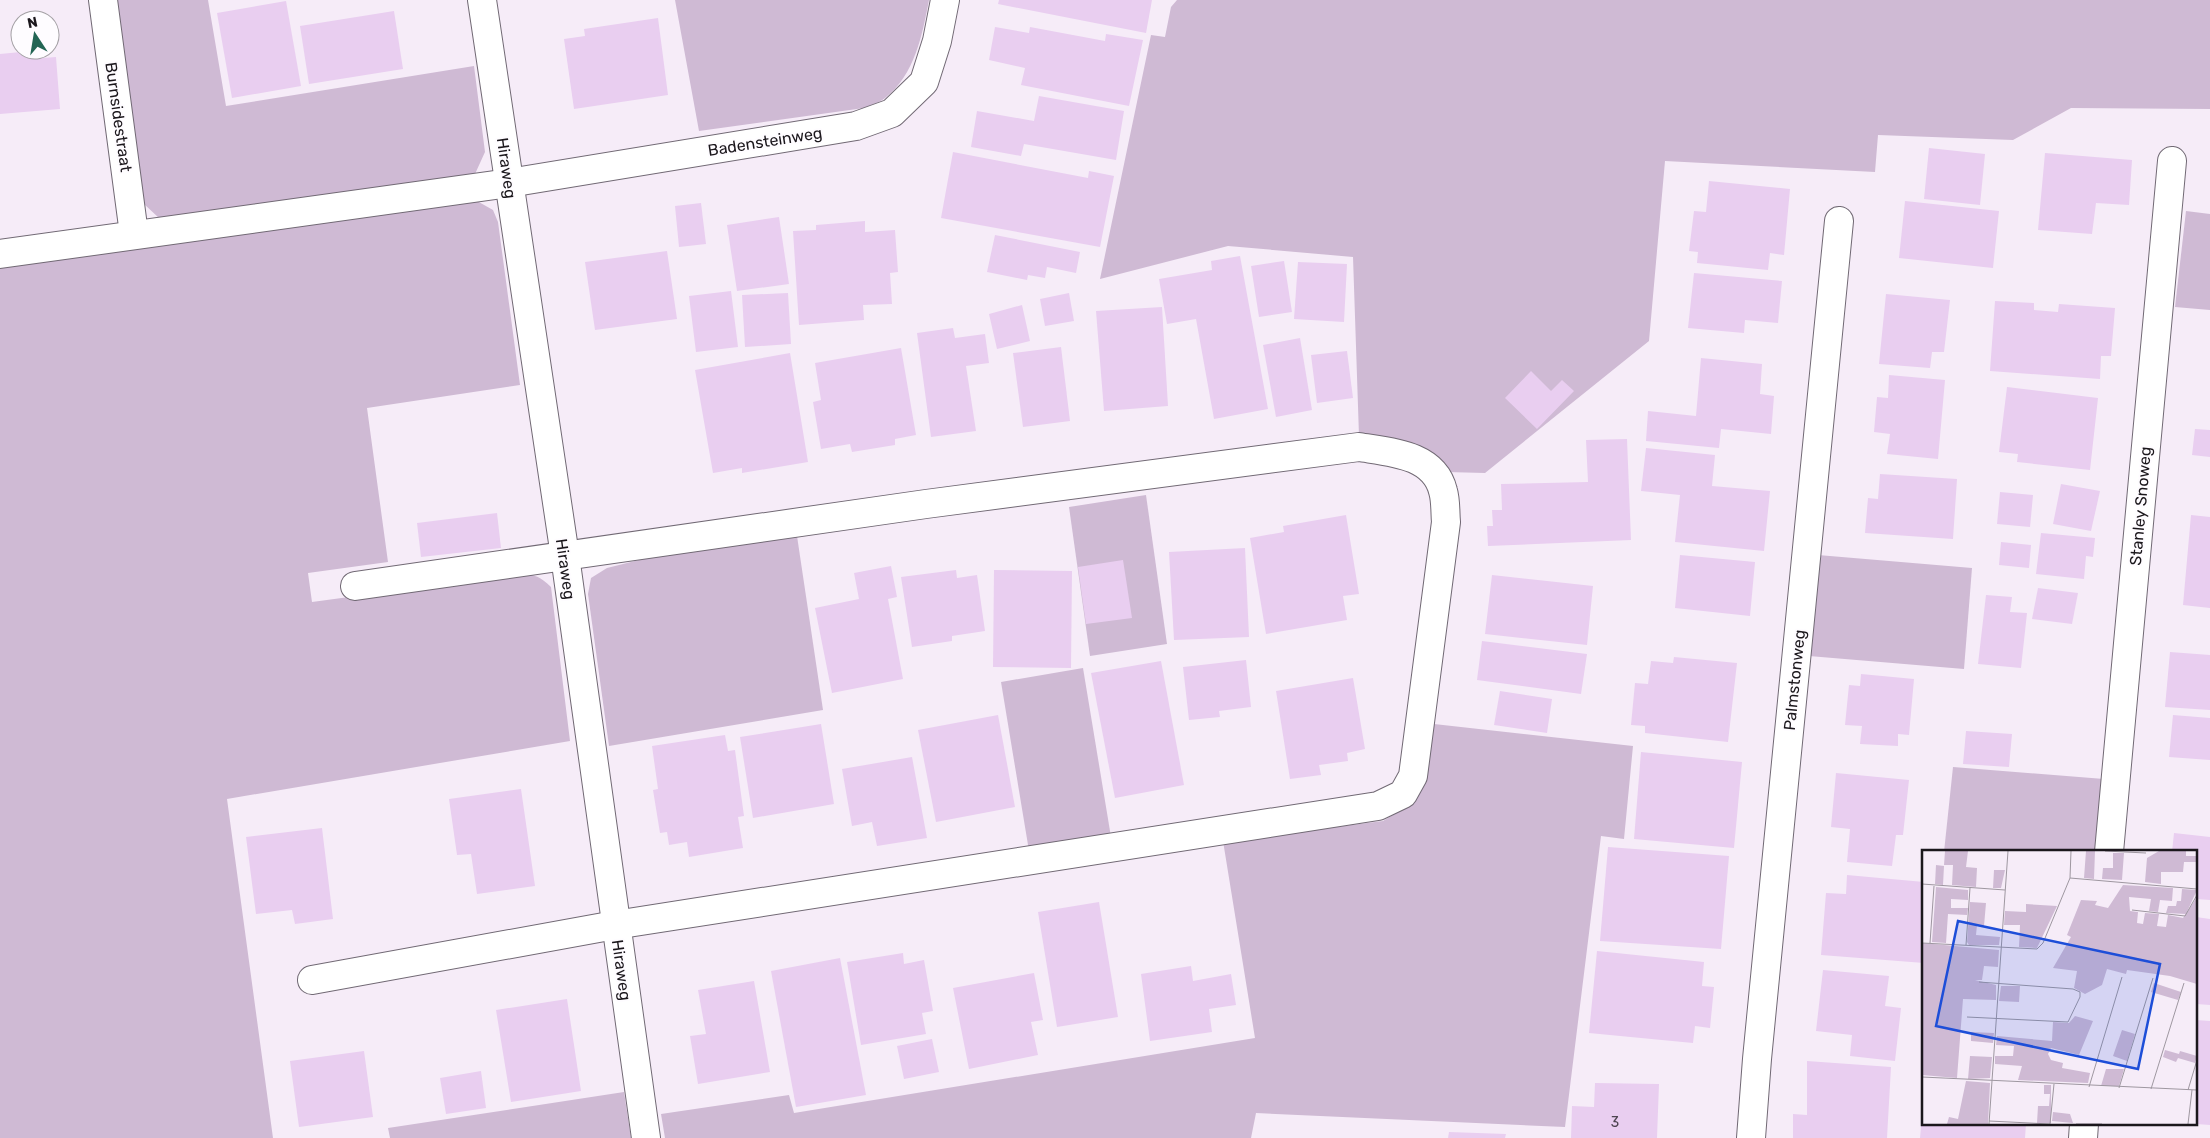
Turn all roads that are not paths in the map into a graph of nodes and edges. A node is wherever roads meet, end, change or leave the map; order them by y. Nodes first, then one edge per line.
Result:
1 (103, 0) edge
2 (482, 0) edge
3 (945, 0) edge
4 (2172, 161) dead end
5 (509, 183) junction
6 (1839, 221) dead end
7 (134, 234) junction
8 (0, 254) edge
9 (565, 556) junction
10 (356, 586) dead end
11 (2109, 850) edge
12 (615, 925) junction
13 (312, 980) dead end
14 (646, 1138) edge
15 (1752, 1138) edge

1 - 7 street, Burnsidestraat
2 - 5 street, Hiraweg
3 - 5 street, Badensteinweg
4 - 11 street, Stanley Snoweg
5 - 7 street, Badensteinweg
5 - 9 street, Hiraweg
6 - 15 street, Palmstonweg
7 - 8 street, Badensteinweg
9 - 10 street
9 - 12 street, Hiraweg
9 - 12 street
12 - 13 street
12 - 14 street, Hiraweg

